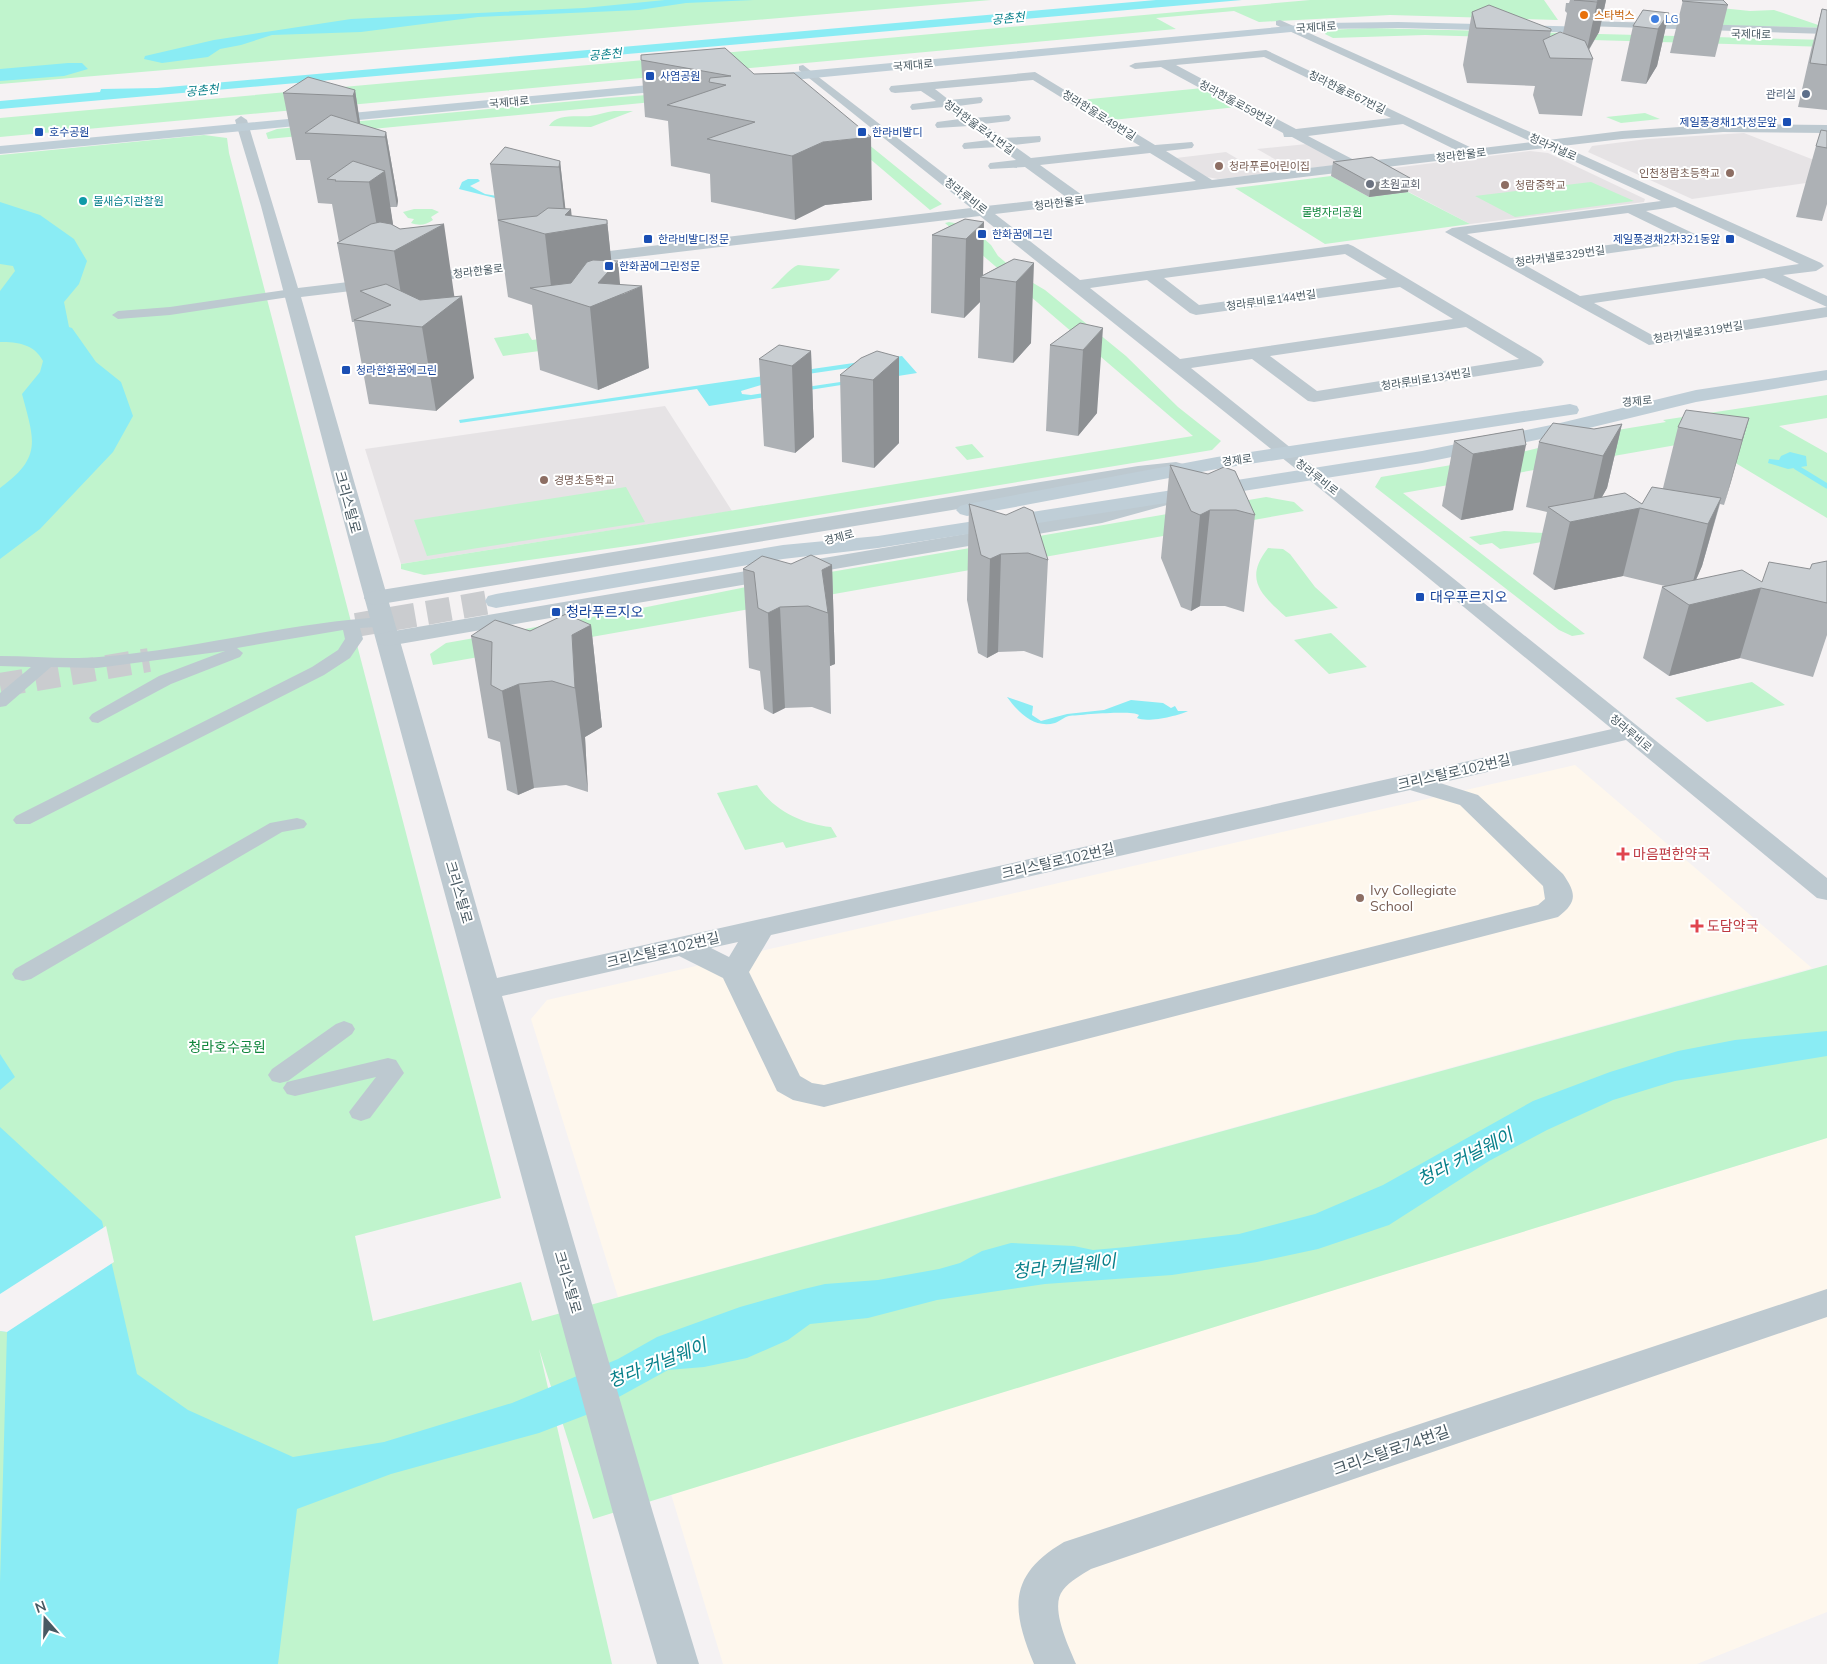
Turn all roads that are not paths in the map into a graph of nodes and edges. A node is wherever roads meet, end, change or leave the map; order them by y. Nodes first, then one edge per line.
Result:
1 (1280, 23) junction
2 (1591, 27) junction
3 (1292, 28) junction
4 (1827, 31) edge
5 (1827, 36) edge
6 (1292, 50) dead end
7 (1266, 53) junction
8 (1163, 63) junction
9 (1135, 66) dead end
10 (1316, 66) dead end
11 (1298, 68) junction
12 (807, 71) junction
13 (1270, 71) dead end
14 (1054, 74) dead end
15 (748, 76) edge
16 (1035, 76) junction
17 (1212, 77) dead end
18 (1193, 79) junction
19 (694, 81) dead end
20 (1174, 81) dead end
21 (1358, 81) dead end
22 (1330, 84) junction
23 (924, 87) junction
24 (1303, 87) dead end
25 (895, 89) dead end
26 (1082, 90) dead end
27 (1062, 92) junction
28 (1243, 94) dead end
29 (1039, 95) dead end
30 (1224, 96) junction
31 (1396, 99) dead end
32 (977, 100) dead end
33 (1368, 102) junction
34 (947, 104) junction
35 (1349, 104) dead end
36 (916, 107) dead end
37 (1090, 109) junction
38 (1065, 112) dead end
39 (1278, 112) dead end
40 (1259, 114) junction
41 (1236, 117) dead end
42 (1005, 118) dead end
43 (1425, 118) dead end
44 (1406, 120) junction
45 (972, 122) junction
46 (243, 123) junction
47 (941, 125) dead end
48 (1145, 127) dead end
49 (1827, 129) edge
50 (1122, 130) junction
51 (1098, 132) dead end
52 (1294, 133) junction
53 (1270, 136) dead end
54 (1469, 137) dead end
55 (1035, 139) dead end
56 (1445, 140) junction
57 (0, 142) edge
58 (1001, 142) junction
59 (1423, 142) dead end
60 (1546, 144) junction
61 (1187, 145) dead end
62 (969, 146) dead end
63 (1152, 149) junction
64 (0, 150) edge
65 (1354, 150) dead end
66 (1331, 153) junction
67 (1474, 153) junction
68 (1028, 162) junction
69 (995, 166) dead end
70 (1357, 167) junction
71 (1059, 184) junction
72 (1210, 184) junction
73 (1034, 187) dead end
74 (1080, 200) junction
75 (1676, 203) junction
76 (1630, 209) junction
77 (986, 211) junction
78 (1509, 263) junction
79 (1821, 269) edge
80 (1766, 273) junction
81 (1150, 275) junction
82 (1403, 282) junction
83 (1544, 282) joint
84 (1077, 285) junction
85 (292, 293) junction
86 (1578, 301) junction
87 (1827, 302) edge
88 (1827, 312) edge
89 (118, 315) dead end
90 (1469, 322) junction
91 (1255, 354) junction
92 (1176, 365) junction
93 (1827, 375) edge
94 (1696, 396) junction
95 (1286, 453) junction
96 (1217, 463) junction
97 (1313, 473) junction
98 (1201, 490) junction
99 (783, 552) junction
100 (457, 584) junction
101 (375, 598) junction
102 (496, 601) tunnel mouth
103 (477, 624) junction
104 (351, 628) junction
105 (385, 631) junction
106 (0, 662) edge
107 (46, 663) junction
108 (0, 702) edge
109 (98, 718) dead end
110 (1630, 732) junction
111 (1473, 768) junction
112 (1411, 782) junction
113 (1469, 800) junction
114 (24, 820) dead end
115 (297, 824) dead end
116 (1827, 892) edge
117 (760, 928) junction
118 (683, 946) junction
119 (735, 972) junction
120 (23, 974) dead end
121 (486, 990) junction
122 (344, 1029) dead end
123 (361, 1112) dead end
124 (1827, 1302) edge
125 (678, 1664) edge
126 (1055, 1664) edge

1 - 2 main road, 국제대로
1 - 3 street, 청라커낼로
1 - 12 main road, 국제대로
2 - 3 main road, 국제대로
2 - 4 street, 국제대로
2 - 5 street, 국제대로
3 - 12 main road, 국제대로
3 - 60 street, 청라커낼로
6 - 7 street
7 - 8 street, 청라한울로59번길
7 - 11 street, 청라한울로67번길
8 - 9 street
8 - 18 street, 청라한울로59번길
10 - 11 street
11 - 13 street
11 - 22 street, 청라한울로67번길
12 - 15 main road, 국제대로
12 - 77 street, 청라루비로
14 - 16 street
16 - 23 street, 청라한울로41번길
16 - 27 street, 청라한울로49번길
17 - 18 street
18 - 20 street
18 - 30 street, 청라한울로59번길
19 - 46 main road, 국제대로
21 - 22 street
22 - 24 street
22 - 33 street, 청라한울로67번길
23 - 25 street
23 - 34 street, 청라한울로41번길
26 - 27 street
27 - 29 street
27 - 37 street, 청라한울로49번길
28 - 30 street
30 - 40 street, 청라한울로59번길
31 - 33 street
32 - 34 street
33 - 35 street
33 - 44 street, 청라한울로67번길
34 - 36 street
34 - 45 street, 청라한울로41번길
37 - 38 street
37 - 50 street, 청라한울로49번길
39 - 40 street
40 - 41 street
40 - 52 street, 청라한울로59번길
42 - 45 street
43 - 44 street
44 - 52 street
44 - 56 street, 청라한울로67번길
45 - 47 street
45 - 58 street, 청라한울로41번길
46 - 57 main road, 국제대로
46 - 64 main road, 국제대로
46 - 85 street, 크리스탈로
48 - 50 street
49 - 60 street, 청라한울로
50 - 51 street
50 - 63 street, 청라한울로49번길
52 - 53 street
52 - 66 street, 청라한울로59번길
54 - 56 street
55 - 58 street
56 - 59 street
56 - 67 street, 청라한울로67번길
58 - 62 street
58 - 68 street, 청라한울로41번길
60 - 67 street, 청라한울로
60 - 75 street, 청라커낼로
61 - 63 street
63 - 68 street
63 - 72 street, 청라한울로49번길
65 - 66 street
66 - 70 street, 청라한울로59번길
67 - 70 street, 청라한울로
68 - 69 street
68 - 71 street, 청라한울로41번길
70 - 72 street, 청라한울로
71 - 73 street
71 - 74 street, 청라한울로41번길
72 - 74 street, 청라한울로
74 - 77 street, 청라한울로
75 - 76 street, 청라커낼로329번길
75 - 79 street, 청라커낼로
76 - 78 street, 청라커낼로329번길
76 - 78 street, 청라커낼로329번길
77 - 84 street, 청라루비로
77 - 85 street, 청라한울로
78 - 83 street, 청라커낼로329번길
79 - 80 street
80 - 86 street
80 - 87 street
81 - 82 street
81 - 82 street, 청라루비로144번길
81 - 84 street
82 - 90 street, 청라루비로134번길
83 - 86 street, 청라커낼로319번길
84 - 92 street, 청라루비로
85 - 89 street
85 - 101 street, 크리스탈로
86 - 88 street, 청라커낼로319번길
90 - 91 street
90 - 91 street, 청라루비로134번길
91 - 92 street
92 - 95 street, 청라루비로
93 - 94 main road, 경제로
94 - 95 main road, 경제로
94 - 97 main road, 경제로
95 - 96 main road, 경제로
95 - 97 street, 청라루비로
96 - 99 main road, 경제로
96 - 100 street
97 - 98 main road, 경제로
97 - 110 street, 청라루비로
98 - 99 main road, 경제로
98 - 103 street
99 - 102 main road, 경제로
100 - 101 street
100 - 103 street
101 - 105 street, 크리스탈로
103 - 105 street
104 - 105 street
104 - 107 street
104 - 109 street
104 - 114 street
105 - 121 street, 크리스탈로
106 - 107 street
107 - 108 street
110 - 111 street, 크리스탈로102번길
110 - 116 street, 청라루비로
111 - 112 street, 크리스탈로102번길
111 - 113 street
112 - 113 street
112 - 117 street, 크리스탈로102번길
113 - 119 street
115 - 120 street
117 - 118 street, 크리스탈로102번길
117 - 119 street
118 - 119 street
118 - 121 street, 크리스탈로102번길
121 - 125 street, 크리스탈로
122 - 123 street
124 - 126 street, 크리스탈로74번길

